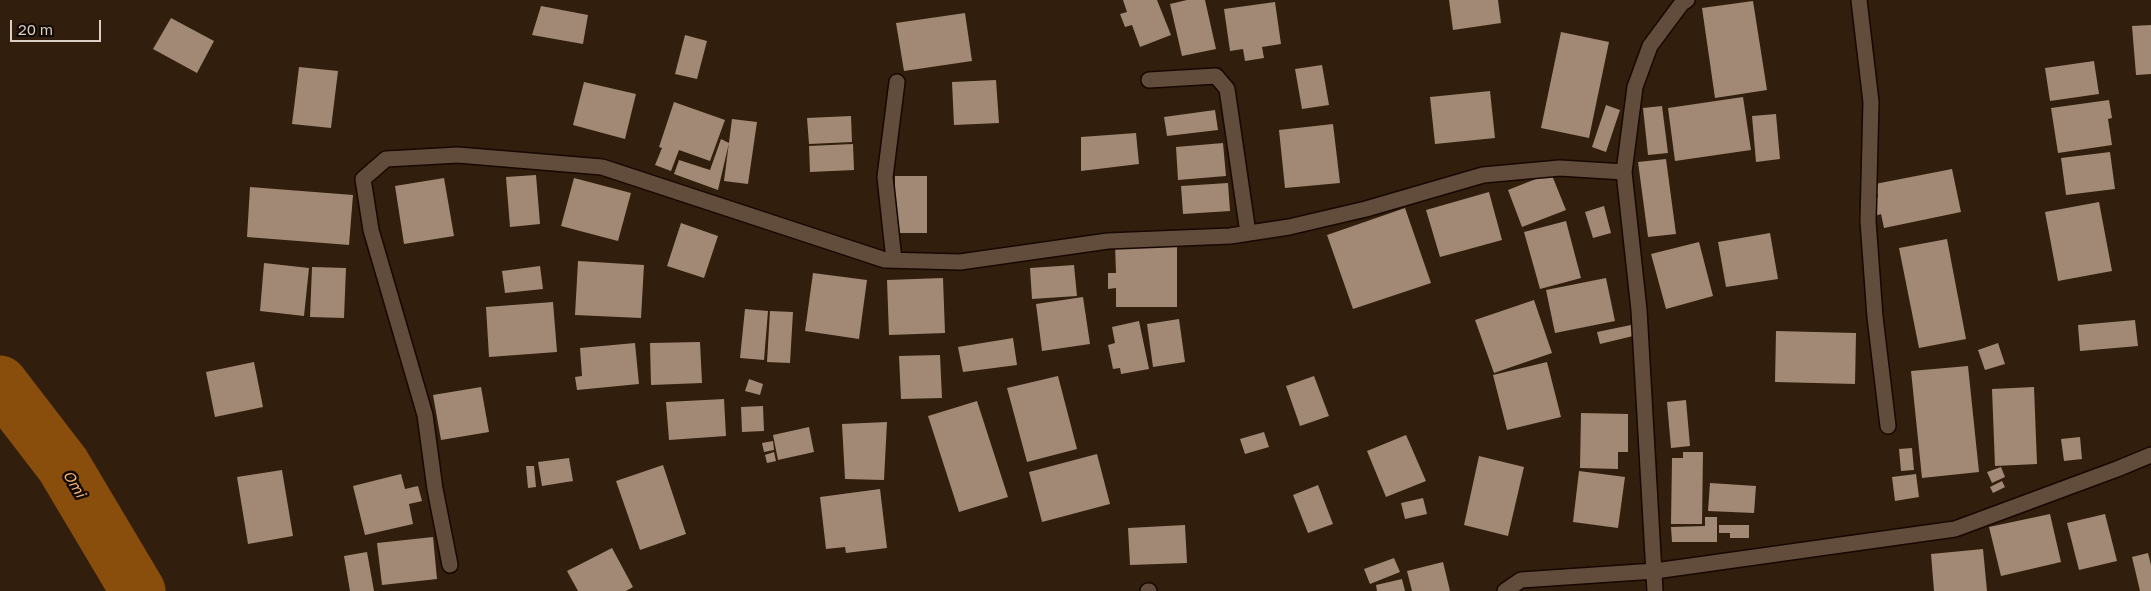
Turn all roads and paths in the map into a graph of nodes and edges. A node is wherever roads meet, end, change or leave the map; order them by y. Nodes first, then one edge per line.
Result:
1 (1686, 0) edge
2 (1859, 0) edge
3 (1149, 80) dead end
4 (897, 82) dead end
5 (1624, 172) junction
6 (1248, 233) junction
7 (894, 260) junction
8 (1888, 426) dead end
9 (2151, 455) edge
10 (450, 565) dead end
11 (1655, 571) junction
12 (1505, 591) edge
13 (1655, 591) edge

1 - 5 street
2 - 8 street
3 - 6 street
4 - 7 street
5 - 6 street
5 - 11 street
6 - 7 street
7 - 10 street
9 - 11 street
11 - 12 street
11 - 13 street

